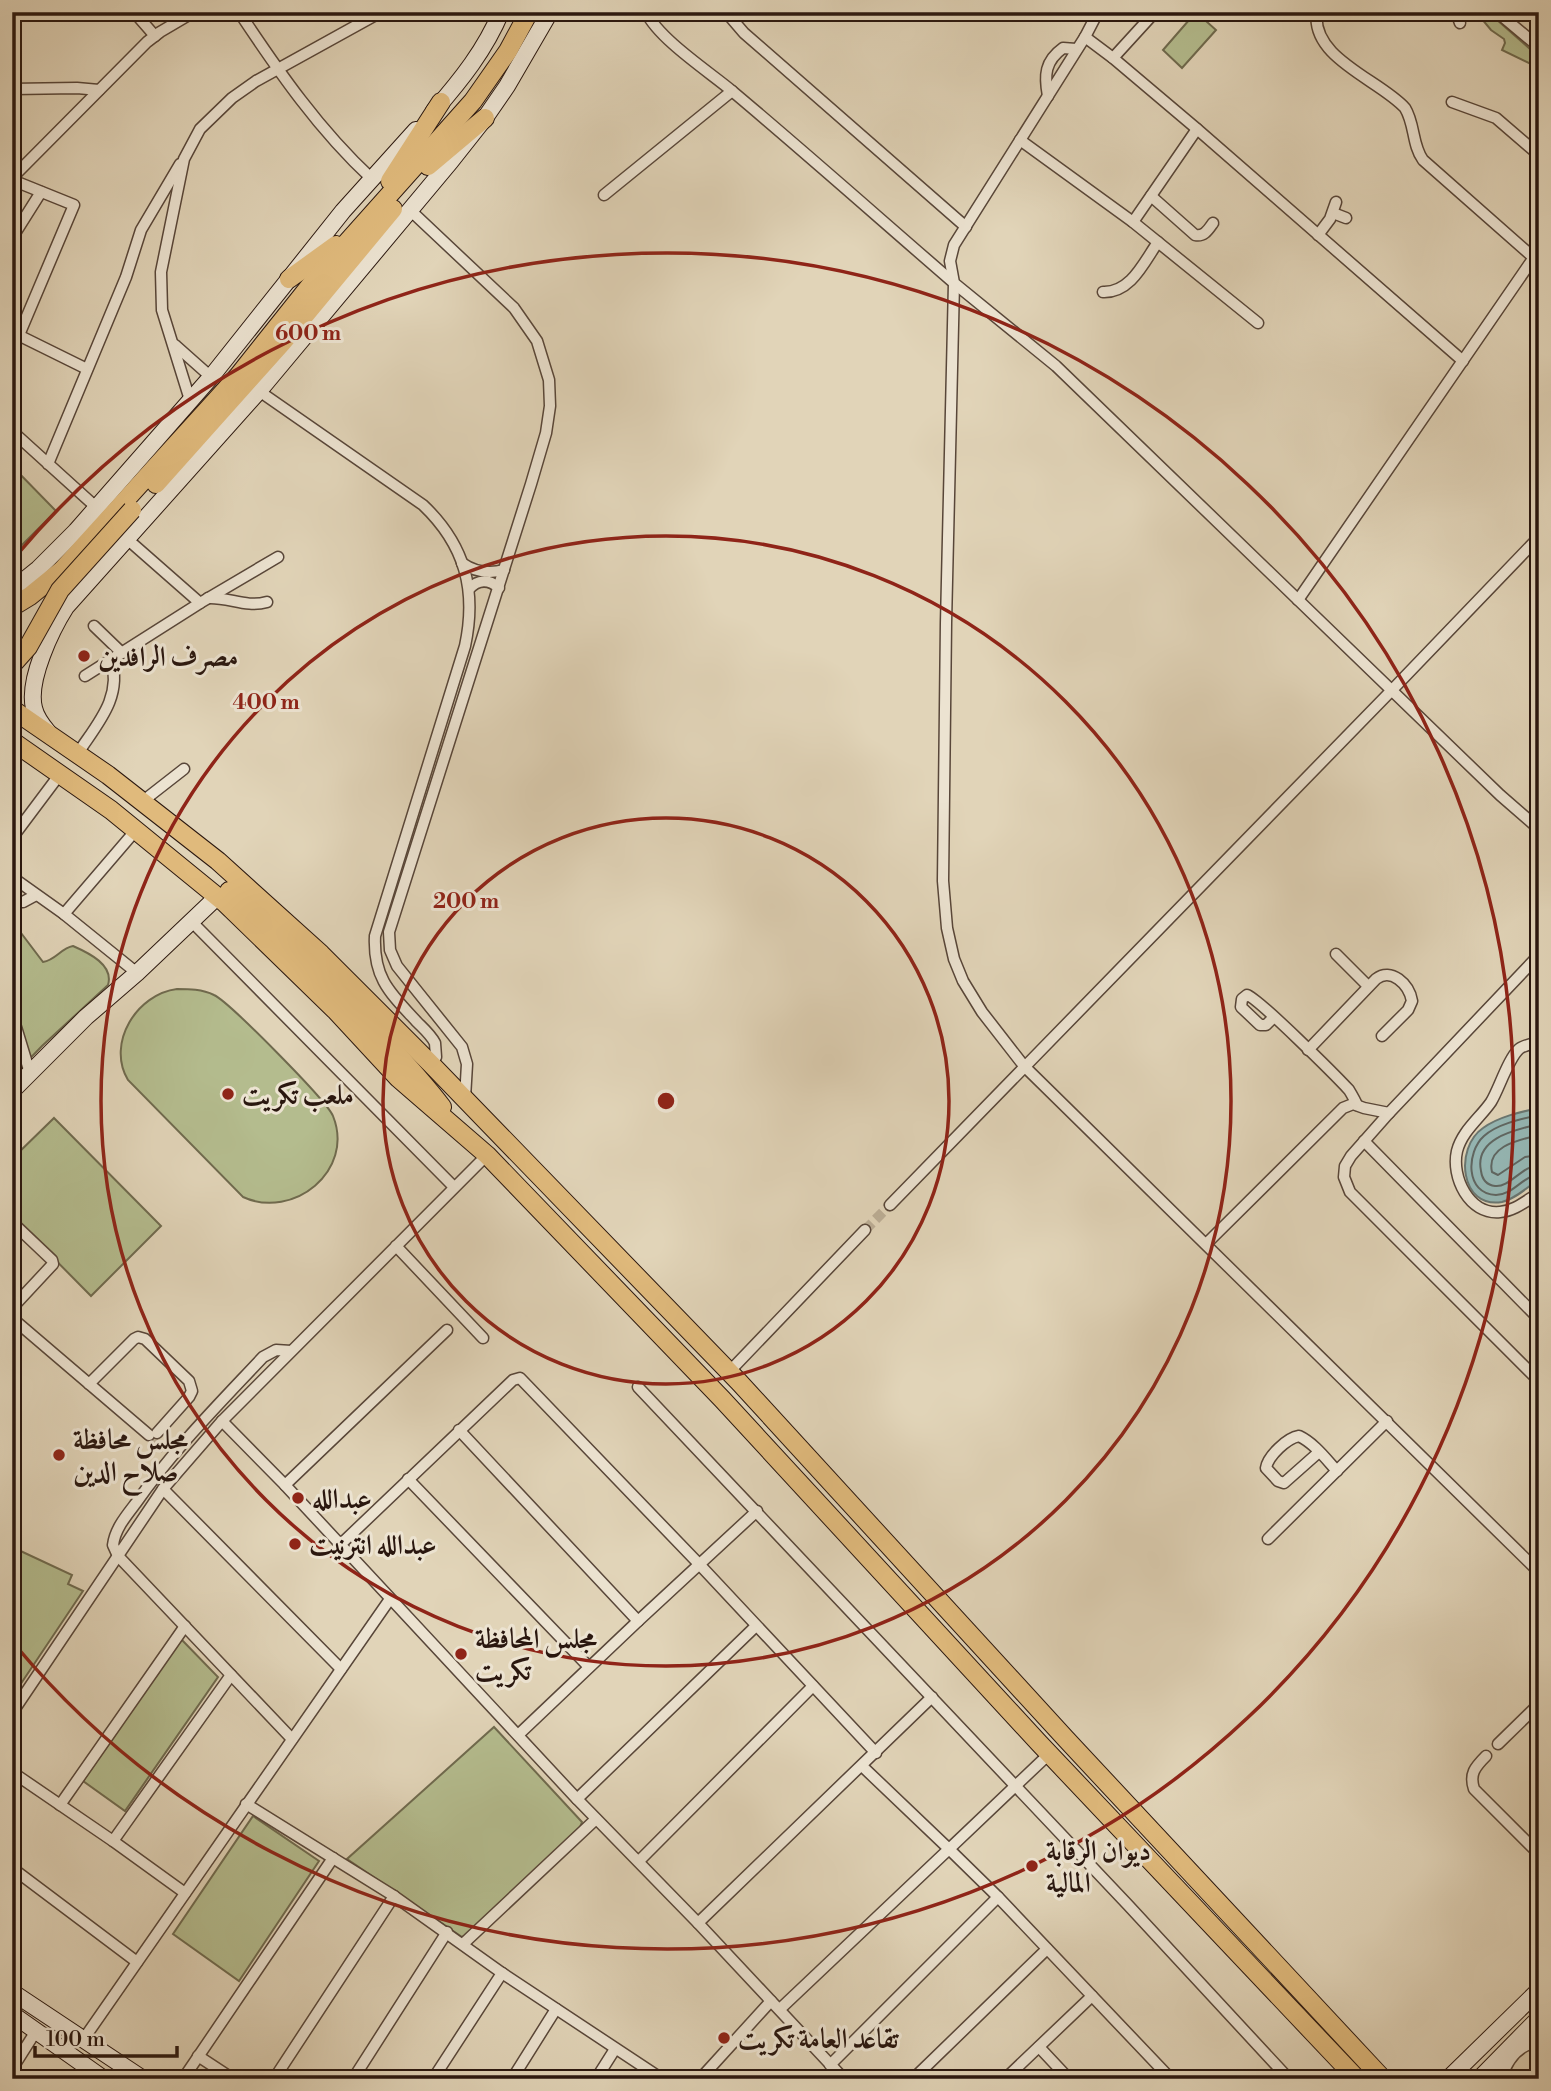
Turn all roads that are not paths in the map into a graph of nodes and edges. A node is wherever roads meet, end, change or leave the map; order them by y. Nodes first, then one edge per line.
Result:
1 (134, 12) edge
2 (194, 12) edge
3 (239, 12) edge
4 (381, 12) edge
5 (501, 12) edge
6 (529, 12) edge
7 (550, 12) edge
8 (646, 12) edge
9 (726, 12) edge
10 (1098, 12) edge
11 (1155, 12) edge
12 (1317, 12) edge
13 (1497, 12) edge
14 (155, 36) junction
15 (1084, 37) junction
16 (1539, 47) edge
17 (1113, 58) junction
18 (277, 69) junction
19 (12, 89) edge
20 (99, 90) junction
21 (732, 91) junction
22 (473, 101) junction
23 (441, 102) junction
24 (1452, 102) dead end
25 (485, 118) junction
26 (1197, 129) junction
27 (1020, 140) junction
28 (1539, 155) edge
29 (184, 159) junction
30 (428, 166) junction
31 (12, 179) edge
32 (372, 179) junction
33 (41, 192) junction
34 (604, 195) dead end
35 (1151, 196) junction
36 (410, 209) junction
37 (1346, 218) dead end
38 (1133, 222) junction
39 (370, 223) junction
40 (1213, 223) dead end
41 (966, 228) junction
42 (1318, 235) junction
43 (12, 238) edge
44 (1157, 242) junction
45 (1536, 253) edge
46 (364, 264) junction
47 (289, 279) junction
48 (954, 283) junction
49 (1103, 292) dead end
50 (1258, 323) dead end
51 (16, 333) edge
52 (173, 343) junction
53 (285, 360) junction
54 (1463, 361) junction
55 (265, 363) junction
56 (87, 369) junction
57 (211, 377) junction
58 (259, 391) junction
59 (190, 400) junction
60 (12, 432) edge
61 (48, 464) junction
62 (128, 506) junction
63 (97, 508) junction
64 (1539, 537) edge
65 (126, 538) junction
66 (278, 557) dead end
67 (462, 563) junction
68 (504, 570) junction
69 (499, 588) junction
70 (469, 589) junction
71 (12, 590) edge
72 (204, 600) junction
73 (1298, 600) junction
74 (267, 602) dead end
75 (12, 607) edge
76 (57, 622) junction
77 (94, 626) dead end
78 (117, 656) junction
79 (12, 663) edge
80 (85, 676) dead end
81 (1392, 690) junction
82 (12, 709) edge
83 (12, 731) edge
84 (48, 732) junction
85 (12, 741) edge
86 (78, 753) junction
87 (184, 769) dead end
88 (60, 774) junction
89 (143, 802) junction
90 (136, 830) junction
91 (1539, 830) edge
92 (12, 838) edge
93 (12, 877) edge
94 (36, 895) junction
95 (218, 896) junction
96 (12, 902) edge
97 (64, 914) junction
98 (192, 922) junction
99 (1336, 954) dead end
100 (1539, 955) edge
101 (137, 973) junction
102 (1368, 986) junction
103 (12, 1014) edge
104 (1274, 1017) dead end
105 (1382, 1036) dead end
106 (1539, 1042) edge
107 (1308, 1050) junction
108 (431, 1064) junction
109 (1024, 1066) junction
110 (30, 1073) junction
111 (12, 1091) edge
112 (465, 1098) junction
113 (1360, 1107) junction
114 (1389, 1113) junction
115 (455, 1126) junction
116 (1372, 1132) junction
117 (1364, 1141) junction
118 (487, 1155) junction
119 (454, 1187) junction
120 (1539, 1193) edge
121 (890, 1205) tunnel mouth
122 (12, 1222) edge
123 (865, 1230) tunnel mouth
124 (1206, 1244) junction
125 (396, 1246) junction
126 (12, 1308) edge
127 (1537, 1314) edge
128 (12, 1318) edge
129 (447, 1330) dead end
130 (483, 1338) dead end
131 (291, 1351) junction
132 (734, 1377) junction
133 (1539, 1381) edge
134 (89, 1384) junction
135 (638, 1387) dead end
136 (722, 1399) junction
137 (222, 1421) junction
138 (1387, 1421) junction
139 (459, 1430) junction
140 (1319, 1452) junction
141 (1337, 1471) junction
142 (408, 1479) junction
143 (285, 1485) junction
144 (163, 1489) junction
145 (757, 1511) junction
146 (1268, 1539) dead end
147 (340, 1545) junction
148 (118, 1556) junction
149 (699, 1564) junction
150 (1539, 1572) edge
151 (390, 1599) junction
152 (638, 1620) junction
153 (185, 1626) junction
154 (756, 1626) junction
155 (589, 1667) junction
156 (341, 1669) junction
157 (231, 1675) junction
158 (813, 1686) junction
159 (932, 1697) junction
160 (1539, 1704) edge
161 (12, 1713) edge
162 (518, 1735) junction
163 (292, 1739) junction
164 (1498, 1744) dead end
165 (876, 1753) junction
166 (1049, 1754) junction
167 (1486, 1756) dead end
168 (862, 1766) junction
169 (12, 1772) edge
170 (1014, 1786) junction
171 (577, 1800) junction
172 (246, 1804) junction
173 (60, 1805) junction
174 (596, 1819) junction
175 (113, 1841) junction
176 (949, 1849) junction
177 (1539, 1854) edge
178 (333, 1858) junction
179 (639, 1861) junction
180 (12, 1868) edge
181 (185, 1894) junction
182 (394, 1896) junction
183 (998, 1897) junction
184 (698, 1923) junction
185 (447, 1932) junction
186 (463, 1944) junction
187 (1047, 1949) junction
188 (137, 1962) junction
189 (502, 1973) junction
190 (1539, 1990) edge
191 (12, 1992) edge
192 (1092, 1996) junction
193 (771, 2001) junction
194 (556, 2009) junction
195 (780, 2009) junction
196 (12, 2014) edge
197 (1539, 2018) edge
198 (36, 2031) junction
199 (83, 2040) junction
200 (1539, 2042) edge
201 (1039, 2047) junction
202 (615, 2049) junction
203 (198, 2056) junction
204 (830, 2064) junction
205 (12, 2069) edge
206 (118, 2072) edge
207 (104, 2079) edge
208 (143, 2079) edge
209 (183, 2079) edge
210 (233, 2079) edge
211 (274, 2079) edge
212 (353, 2079) edge
213 (433, 2079) edge
214 (512, 2079) edge
215 (596, 2079) edge
216 (663, 2079) edge
217 (700, 2079) edge
218 (844, 2079) edge
219 (913, 2079) edge
220 (1006, 2079) edge
221 (1069, 2079) edge
222 (1171, 2079) edge
223 (1289, 2079) edge
224 (1357, 2079) edge
225 (1383, 2079) edge
226 (1448, 2079) edge
227 (1479, 2079) edge
228 (1501, 2079) edge

1 - 14 street
2 - 14 street
3 - 18 street
4 - 18 street
5 - 23 street
6 - 22 main road
7 - 25 street
8 - 21 street
9 - 41 street
10 - 15 street
11 - 17 street
12 - 45 street
13 - 16 street
14 - 20 street
15 - 17 street
15 - 27 street
17 - 26 street
18 - 29 street
18 - 32 street
19 - 20 street
20 - 31 street
21 - 34 street
21 - 48 street
22 - 30 main road
22 - 39 main road
23 - 32 street
23 - 39 main road
24 - 28 street
25 - 30 main road
25 - 36 street
26 - 35 street
26 - 42 street
27 - 38 street
27 - 41 street
29 - 52 street
29 - 56 street
30 - 39 main road
31 - 33 street
32 - 47 street
33 - 43 street
33 - 51 street
35 - 38 street
35 - 40 street
36 - 46 street
36 - 68 street
37 - 42 street
38 - 44 street
39 - 46 main road
39 - 47 main road
39 - 55 main road
39 - 62 main road
41 - 48 street
42 - 54 street
44 - 49 street
44 - 50 street
45 - 54 street
46 - 53 street
47 - 57 street
48 - 73 street
48 - 109 street
51 - 56 street
52 - 57 street
52 - 59 street
53 - 55 main road
53 - 58 street
54 - 73 street
55 - 62 main road
56 - 61 street
57 - 59 street
58 - 65 street
58 - 67 street
59 - 63 street
60 - 61 street
61 - 63 street
62 - 75 main road
62 - 79 main road, bridge
63 - 71 street
64 - 81 street
65 - 72 street
65 - 76 street
66 - 72 street
67 - 68 street
67 - 70 street
68 - 69 street
69 - 70 street
69 - 112 street
70 - 108 street
72 - 74 street
72 - 78 street
73 - 81 street
76 - 79 street
76 - 84 street
77 - 78 street
78 - 80 street
78 - 86 street
81 - 91 street
81 - 109 street
82 - 84 main road
83 - 115 main road
84 - 86 main road
85 - 88 main road
86 - 89 main road
87 - 89 street
88 - 90 main road
88 - 92 street
89 - 108 main road
90 - 95 main road
90 - 97 street
93 - 94 street
94 - 96 street
94 - 97 street
95 - 98 street
95 - 115 main road
97 - 101 street
98 - 101 street
98 - 119 street
99 - 102 street
100 - 114 street
101 - 110 street
102 - 105 street
102 - 107 street
103 - 110 street
104 - 107 street
106 - 120 street
107 - 113 street
108 - 112 main road
109 - 121 street
109 - 124 street
110 - 111 street
112 - 132 main road
113 - 114 street
113 - 116 street
113 - 124 street
114 - 116 street
115 - 118 main road
116 - 117 street
117 - 127 street
117 - 133 street
118 - 119 street
118 - 136 main road
119 - 125 street
122 - 126 street
123 - 132 street
124 - 138 street
125 - 130 street
125 - 131 street
128 - 134 street
129 - 143 street
131 - 137 street
131 - 148 street
132 - 136 main road
132 - 225 main road
134 - 134 street
135 - 145 street
136 - 166 main road
137 - 143 street
137 - 144 street
138 - 141 street
138 - 150 street
139 - 142 street
139 - 149 street
139 - 152 street
140 - 140 street
140 - 141 street
141 - 146 street
142 - 147 street
142 - 155 street
143 - 147 street
144 - 148 street
144 - 156 street
145 - 149 street
145 - 159 street
147 - 151 street
148 - 153 street
148 - 161 street
149 - 152 street
149 - 154 street
151 - 156 street
151 - 162 street
152 - 155 street
153 - 157 street
153 - 173 street
154 - 158 street
154 - 171 street
155 - 162 street
156 - 163 street
157 - 163 street
157 - 175 street
158 - 165 street
158 - 179 street
159 - 165 street
159 - 170 street
160 - 164 street
162 - 171 street
163 - 172 street
165 - 168 street
166 - 170 street
166 - 224 main road
167 - 177 street
168 - 176 street
168 - 184 street
169 - 173 street
170 - 176 street
170 - 223 street
171 - 174 street
172 - 178 street
172 - 181 street
173 - 175 street
174 - 179 street
174 - 186 street
175 - 181 street
176 - 183 street
176 - 195 street
178 - 182 street
178 - 203 street
179 - 184 street
180 - 188 street
181 - 188 street
182 - 185 street
182 - 211 street
183 - 187 street
183 - 204 street
184 - 193 street
185 - 186 street
185 - 212 street
186 - 189 street
187 - 192 street
187 - 219 street
188 - 199 street
189 - 194 street
189 - 213 street
190 - 226 street
191 - 199 street
192 - 201 street
192 - 222 street
193 - 195 street
193 - 217 street
194 - 202 street
194 - 214 street
195 - 204 street
196 - 198 street
197 - 227 street
198 - 205 street
198 - 207 street
199 - 206 street
200 - 228 street
201 - 220 street
201 - 221 street
202 - 215 street
202 - 216 street
203 - 209 street
203 - 210 street
204 - 218 street
206 - 208 street

